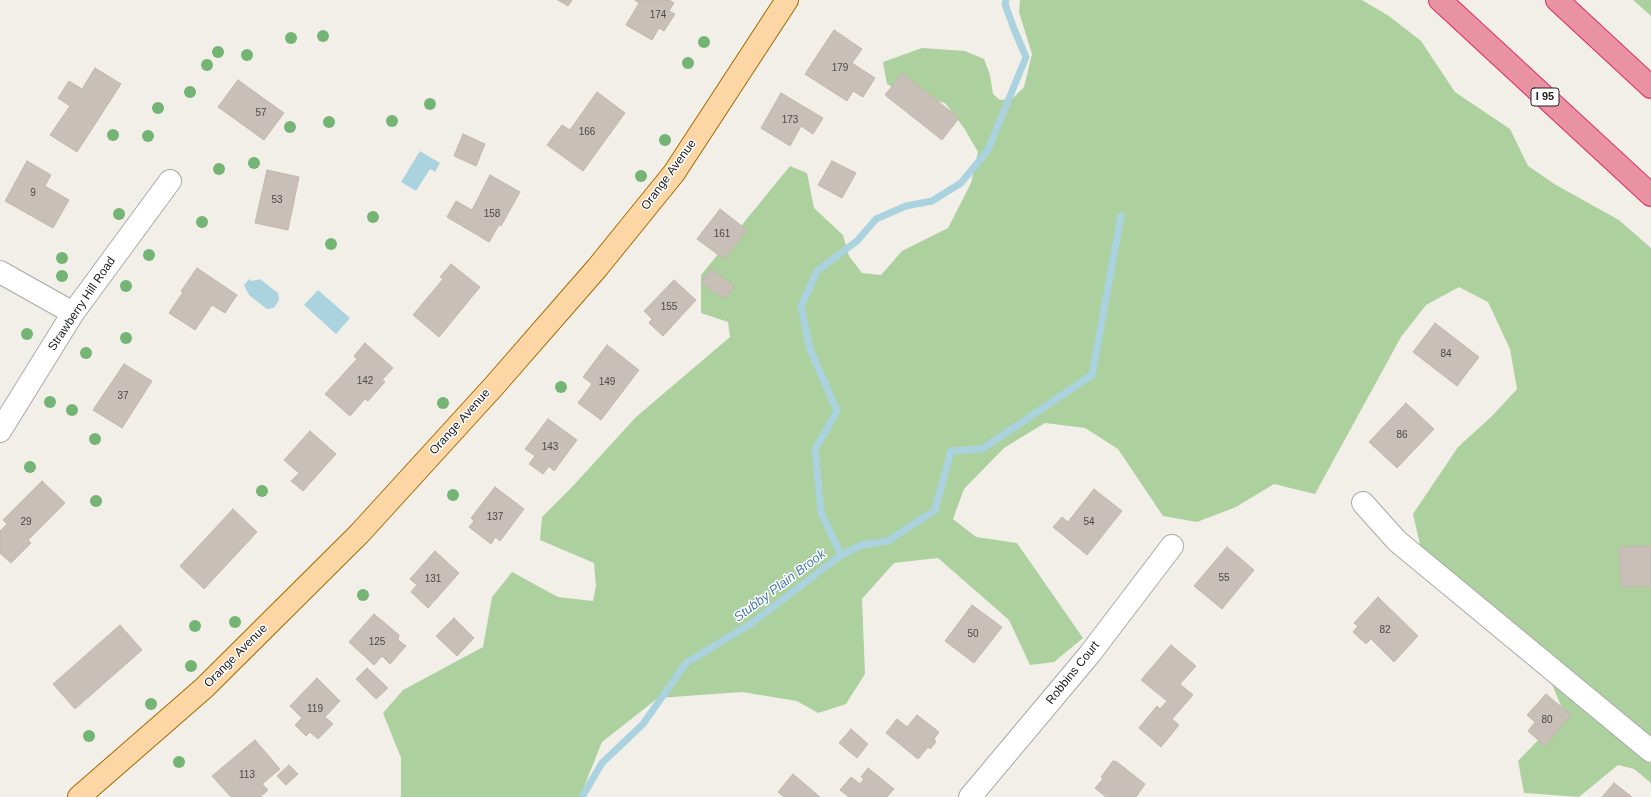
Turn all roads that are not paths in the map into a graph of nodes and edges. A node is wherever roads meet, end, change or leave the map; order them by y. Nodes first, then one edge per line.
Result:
1 (787, 0) edge
2 (1440, 0) edge
3 (1557, 0) edge
4 (1651, 86) edge
5 (170, 181) dead end
6 (1651, 194) edge
7 (0, 272) edge
8 (73, 314) junction
9 (0, 431) edge
10 (1363, 503) dead end
11 (1172, 546) dead end
12 (1651, 751) edge
13 (79, 797) edge
14 (970, 797) edge

1 - 13 main road, Orange Avenue
2 - 6 highway, I 95
3 - 4 highway
5 - 8 street, Strawberry Hill Road
7 - 8 street
8 - 9 street, Strawberry Hill Road
10 - 12 street
11 - 14 street, Robbins Court

